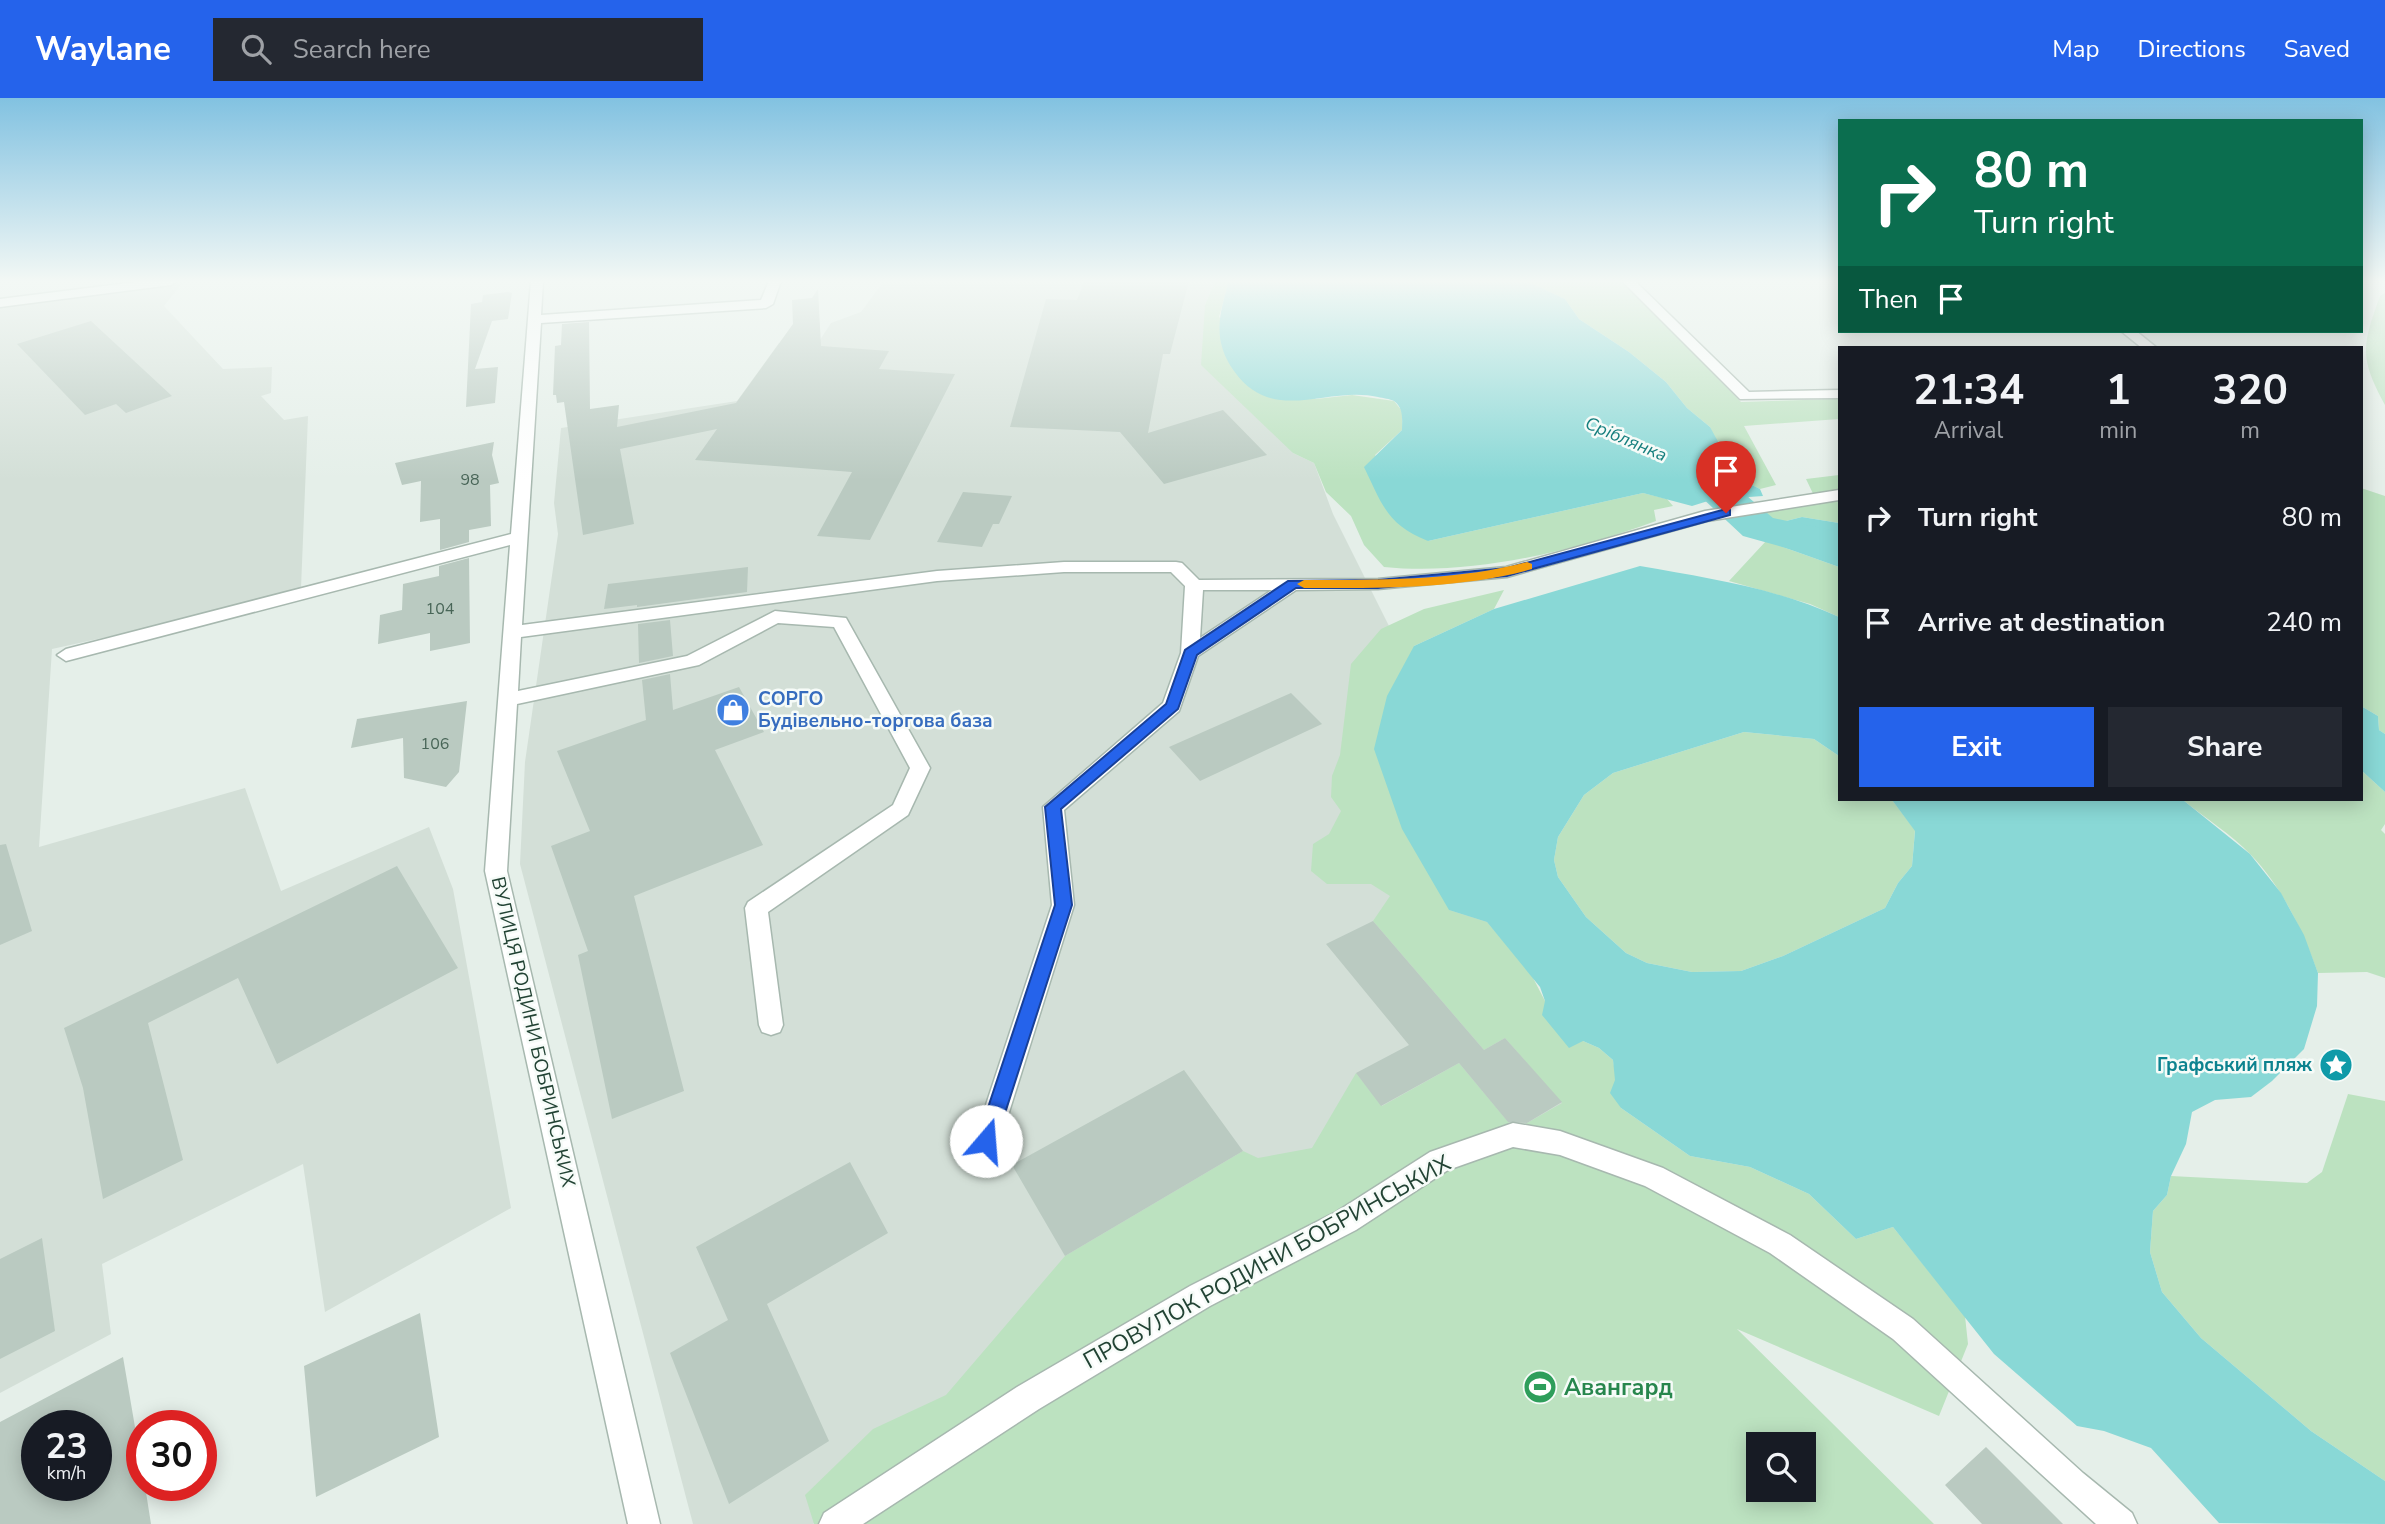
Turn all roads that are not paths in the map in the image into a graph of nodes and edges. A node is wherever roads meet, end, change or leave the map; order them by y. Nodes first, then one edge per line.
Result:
1 (534, 348) edge
2 (1696, 348) edge
3 (1838, 394) edge
4 (1838, 495) edge
5 (520, 537) junction
6 (1293, 584) junction
7 (1194, 585) junction
8 (515, 632) junction
9 (1190, 653) junction
10 (66, 655) dead end
11 (510, 699) junction
12 (771, 1025) dead end
13 (986, 1141) dead end
14 (644, 1524) edge
15 (835, 1524) edge
16 (2121, 1524) edge

1 - 5 street, ВУЛИЦЯ РОДИНИ БОБРИНСЬКИХ
2 - 3 street
4 - 6 street
5 - 8 street, ВУЛИЦЯ РОДИНИ БОБРИНСЬКИХ
5 - 10 street
6 - 7 street
6 - 9 street
7 - 8 street
7 - 9 street
8 - 11 street, ВУЛИЦЯ РОДИНИ БОБРИНСЬКИХ
9 - 13 street
11 - 12 street
11 - 14 street, ВУЛИЦЯ РОДИНИ БОБРИНСЬКИХ
15 - 16 street, ПРОВУЛОК РОДИНИ БОБРИНСЬКИХ

